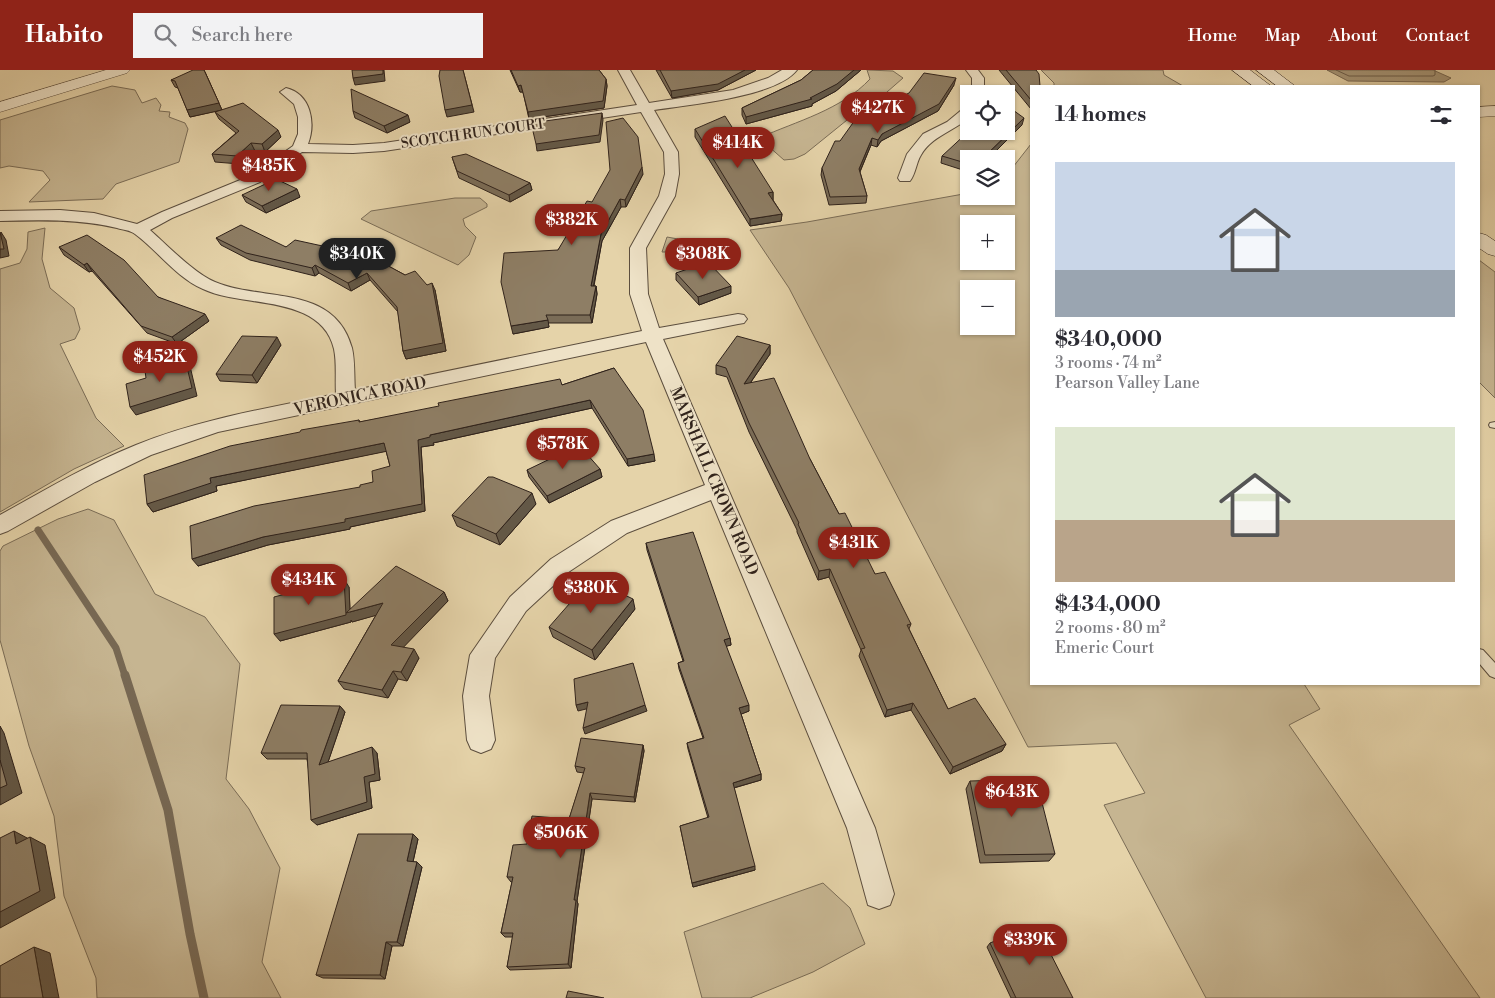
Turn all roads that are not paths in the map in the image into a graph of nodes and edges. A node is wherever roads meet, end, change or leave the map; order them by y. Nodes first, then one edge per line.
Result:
1 (122, 70) edge
2 (624, 70) edge
3 (791, 70) edge
4 (972, 70) edge
5 (1240, 70) edge
6 (1264, 70) edge
7 (978, 85) edge
8 (1262, 85) edge
9 (1286, 85) edge
10 (286, 92) dead end
11 (1495, 98) edge
12 (1480, 99) edge
13 (0, 107) edge
14 (647, 109) junction
15 (1495, 111) edge
16 (1480, 112) edge
17 (960, 118) edge
18 (299, 148) junction
19 (905, 178) dead end
20 (0, 216) edge
21 (139, 229) junction
22 (1487, 231) edge
23 (1495, 250) edge
24 (738, 319) dead end
25 (652, 335) junction
26 (346, 398) junction
27 (718, 488) junction
28 (0, 525) edge
29 (1480, 655) edge
30 (1495, 672) edge
31 (481, 740) dead end
32 (879, 894) dead end

1 - 13 street
2 - 14 street, MARSHALL CROWN ROAD
3 - 14 street, SCOTCH RUN COURT
4 - 7 street
5 - 8 street
6 - 9 street
10 - 18 street
11 - 12 street
14 - 18 street, SCOTCH RUN COURT
14 - 25 street, MARSHALL CROWN ROAD
15 - 16 street
17 - 19 street
18 - 21 street
20 - 21 street
21 - 26 street
22 - 23 street
24 - 25 street, VERONICA ROAD
25 - 26 street, VERONICA ROAD
25 - 27 street, MARSHALL CROWN ROAD
26 - 28 street, VERONICA ROAD
27 - 31 street
27 - 32 street, MARSHALL CROWN ROAD
29 - 30 lane

